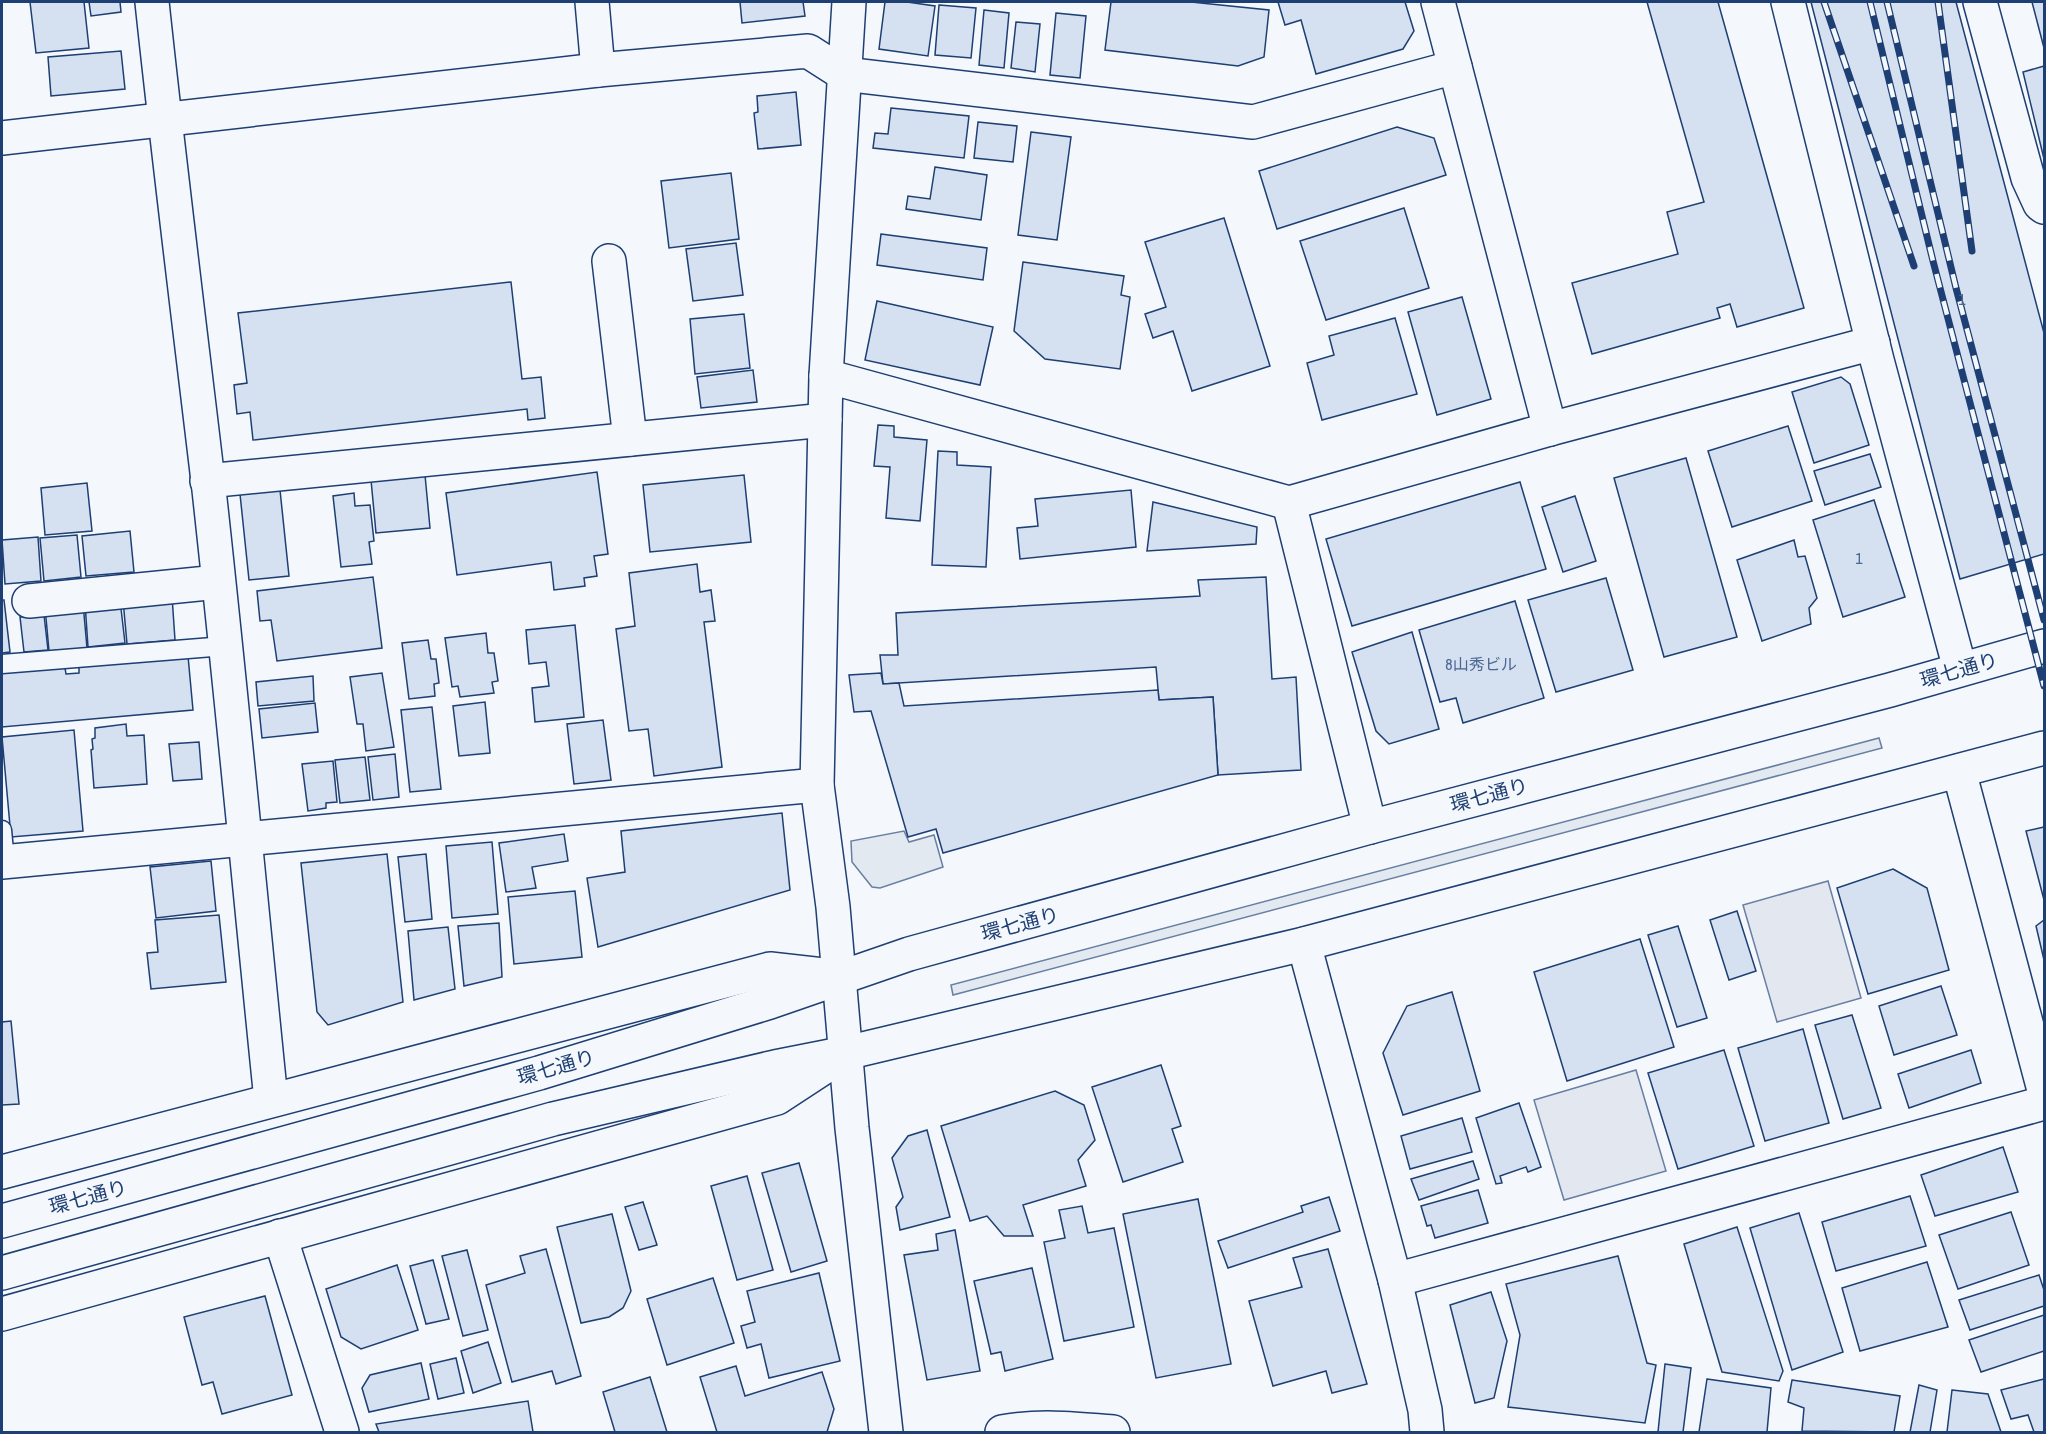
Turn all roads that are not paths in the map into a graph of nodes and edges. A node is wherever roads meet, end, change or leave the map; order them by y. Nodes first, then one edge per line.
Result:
1 (152, 2) edge
2 (592, 2) edge
3 (849, 2) edge
4 (1438, 2) edge
5 (1788, 2) edge
6 (1980, 2) edge
7 (1455, 68) junction
8 (598, 70) junction
9 (844, 74) junction
10 (164, 120) junction
11 (2, 138) edge
12 (2044, 207) edge
13 (609, 261) dead end
14 (1873, 343) junction
15 (826, 376) junction
16 (825, 420) junction
17 (1550, 429) junction
18 (630, 439) junction
19 (207, 481) junction
20 (1289, 503) junction
21 (218, 582) junction
22 (29, 601) dead end
23 (225, 646) junction
24 (2044, 646) edge
25 (2, 664) edge
26 (1959, 669) junction
27 (2044, 748) edge
28 (1959, 771) junction
29 (817, 785) junction
30 (1370, 827) junction
31 (246, 839) junction
32 (2, 851) edge
33 (1304, 944) junction
34 (840, 977) junction
35 (846, 1053) junction
36 (2044, 1090) edge
37 (271, 1100) junction
38 (2044, 1103) edge
39 (2, 1172) edge
40 (2, 1221) edge
41 (280, 1236) junction
42 (2, 1274) edge
43 (1395, 1280) junction
44 (2, 1314) edge
45 (1078, 1431) edge
46 (342, 1432) edge
47 (886, 1432) edge
48 (1002, 1432) edge
49 (1113, 1432) edge
50 (1427, 1432) edge

1 - 10 street
2 - 8 street
3 - 9 street
4 - 7 street
5 - 14 street
6 - 12 street
7 - 9 street
7 - 17 street
8 - 9 street
8 - 10 street
9 - 15 street
10 - 11 street
10 - 19 street
13 - 18 street
14 - 17 street
14 - 26 street
15 - 16 street
15 - 20 street
16 - 18 street
16 - 29 street
17 - 20 street
18 - 19 street
19 - 21 street
20 - 30 street
21 - 22 street
21 - 23 street
23 - 25 lane
23 - 31 street
24 - 26 street, 環七通り
26 - 30 street, 環七通り
27 - 28 street
28 - 33 street
28 - 36 street
29 - 31 street
29 - 34 street
30 - 34 street, 環七通り
31 - 32 street
31 - 37 street
33 - 35 street
33 - 43 street
34 - 35 street
34 - 37 street
34 - 40 street, 環七通り
35 - 41 street
35 - 42 street
35 - 47 street
37 - 39 street
38 - 43 street
41 - 44 street
41 - 46 street
43 - 50 street
45 - 48 street
45 - 49 street

